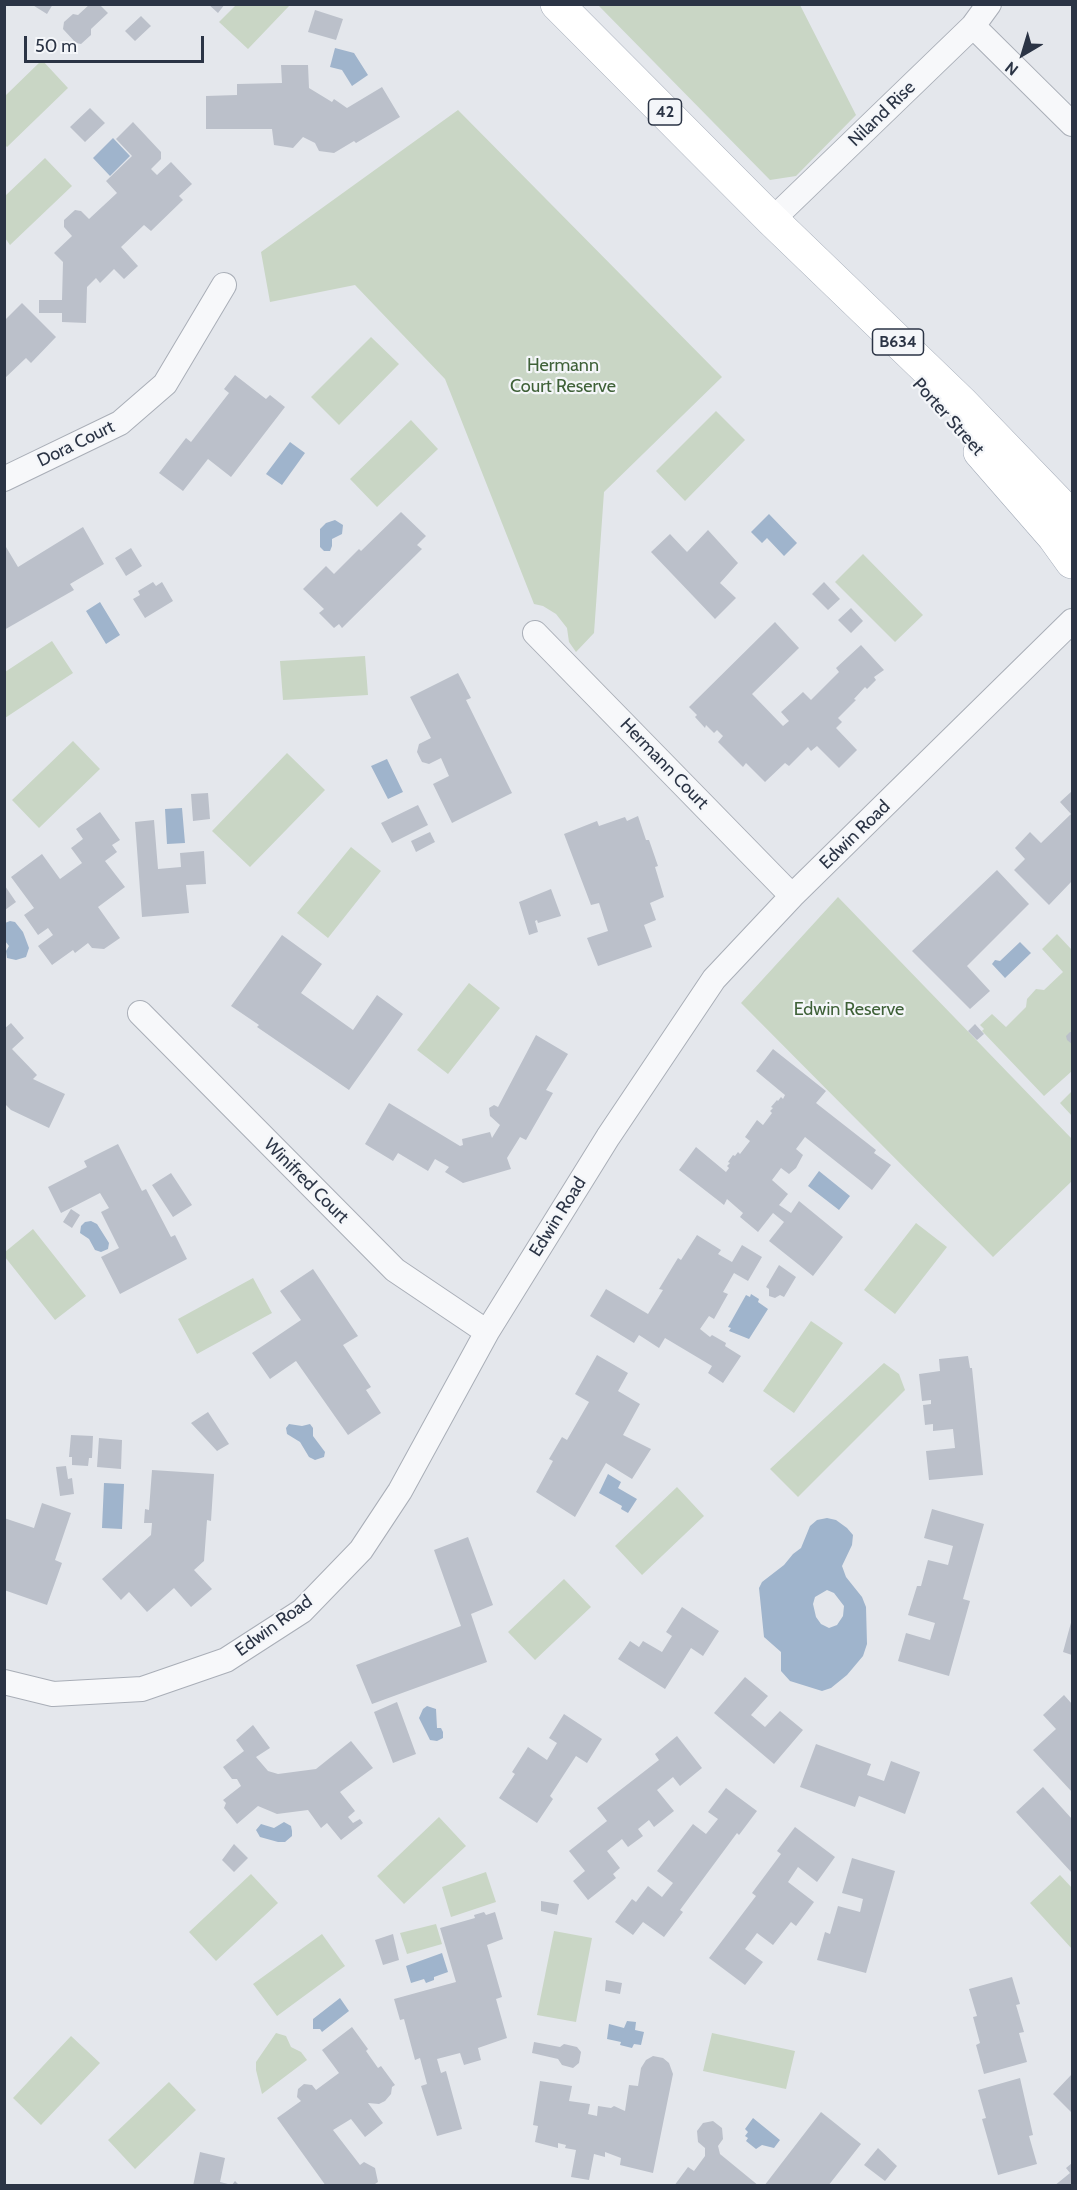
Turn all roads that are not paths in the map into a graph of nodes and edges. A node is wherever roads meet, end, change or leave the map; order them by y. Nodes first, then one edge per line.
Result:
1 (557, 4) edge
2 (989, 4) edge
3 (973, 26) junction
4 (1072, 124) edge
5 (772, 220) junction
6 (224, 285) dead end
7 (4, 479) edge
8 (1072, 517) edge
9 (1072, 562) edge
10 (1072, 621) edge
11 (536, 633) dead end
12 (792, 896) junction
13 (140, 1013) dead end
14 (487, 1332) junction
15 (4, 1682) edge

1 - 5 main road, Porter Street / 42
2 - 3 street, Niland Rise
3 - 4 street
3 - 5 street, Niland Rise
5 - 8 main road, Porter Street / B634
5 - 9 main road, Porter Street / B634
6 - 7 street, Dora Court
10 - 12 street, Edwin Road
11 - 12 street, Hermann Court
12 - 14 street, Edwin Road
13 - 14 street, Winifred Court
14 - 15 street, Edwin Road

